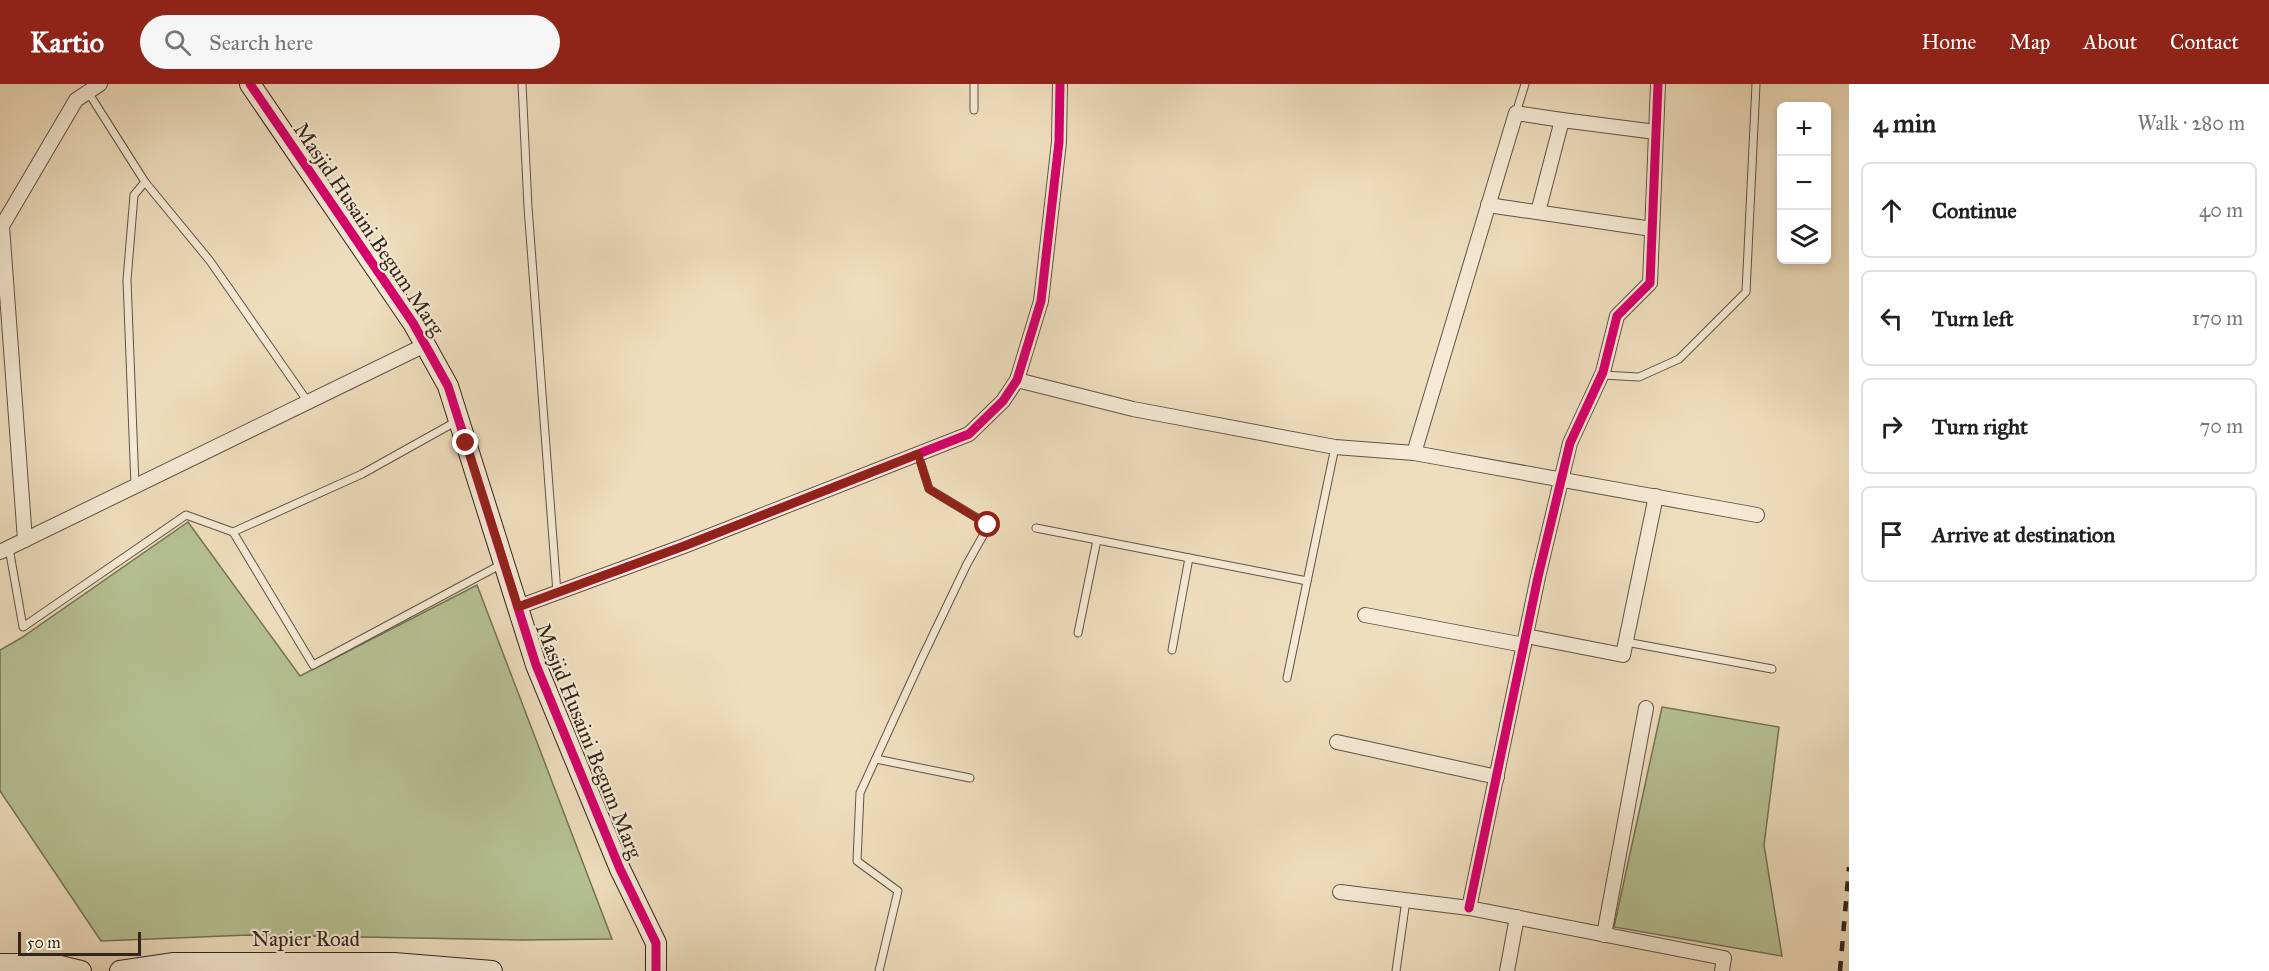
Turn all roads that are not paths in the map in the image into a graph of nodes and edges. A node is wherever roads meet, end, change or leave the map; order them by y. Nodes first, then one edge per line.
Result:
1 (250, 84) edge
2 (522, 84) edge
3 (974, 84) edge
4 (1060, 84) edge
5 (1525, 84) edge
6 (1658, 84) edge
7 (1755, 84) edge
8 (94, 88) edge
9 (974, 110) dead end
10 (1516, 113) junction
11 (1562, 120) junction
12 (1656, 132) junction
13 (145, 182) junction
14 (1488, 205) junction
15 (1538, 212) junction
16 (1, 224) edge
17 (1652, 230) junction
18 (425, 345) junction
19 (1602, 375) junction
20 (1017, 380) junction
21 (308, 402) junction
22 (459, 420) junction
23 (1335, 447) junction
24 (1414, 453) junction
25 (918, 454) junction
26 (1562, 479) junction
27 (135, 486) junction
28 (1656, 496) junction
29 (1757, 515) dead end
30 (1036, 528) dead end
31 (233, 532) junction
32 (25, 540) junction
33 (1096, 540) junction
34 (4, 550) edge
35 (1189, 558) junction
36 (504, 562) junction
37 (1307, 581) junction
38 (557, 593) junction
39 (518, 607) junction
40 (1365, 615) dead end
41 (1078, 633) dead end
42 (1525, 640) junction
43 (1626, 642) junction
44 (1172, 650) dead end
45 (1772, 669) dead end
46 (1287, 678) dead end
47 (1646, 708) dead end
48 (1337, 742) dead end
49 (876, 759) junction
50 (1497, 777) junction
51 (970, 778) dead end
52 (1340, 892) dead end
53 (1406, 900) junction
54 (1469, 908) junction
55 (1517, 917) junction
56 (1604, 934) junction
57 (0, 964) edge
58 (57, 968) edge
59 (81, 971) edge
60 (120, 971) edge
61 (492, 971) edge
62 (656, 971) edge
63 (879, 971) edge
64 (1396, 971) edge
65 (1507, 971) edge
66 (1722, 971) edge

1 - 18 street, Masjid Husaini Begum Marg
2 - 38 lane
3 - 9 lane
4 - 20 street
5 - 10 lane
6 - 12 street
7 - 19 lane
8 - 13 lane
8 - 16 street
10 - 11 street
10 - 14 street
11 - 12 street
11 - 15 street
12 - 17 street
13 - 21 lane
13 - 27 lane
14 - 15 street
14 - 24 street
15 - 17 street
16 - 32 street
17 - 19 street
18 - 21 street
18 - 22 street, Masjid Husaini Begum Marg
19 - 26 street
20 - 23 street
20 - 25 street
21 - 27 street
22 - 31 lane
22 - 36 street, Masjid Husaini Begum Marg
23 - 24 street
23 - 37 lane
24 - 26 street
25 - 38 street
25 - 49 lane
26 - 28 street
26 - 42 street
27 - 32 street
28 - 29 street
28 - 43 street
30 - 33 lane
31 - 34 lane
31 - 36 lane
32 - 34 street
33 - 35 lane
33 - 41 lane
35 - 37 lane
35 - 44 lane
36 - 39 street, Masjid Husaini Begum Marg
37 - 46 lane
38 - 39 street
39 - 62 street, Masjid Husaini Begum Marg
40 - 42 street
42 - 43 street
42 - 50 street
43 - 45 lane
47 - 56 street
48 - 50 street
49 - 51 lane
49 - 63 lane
50 - 54 street
52 - 53 street
53 - 54 street
53 - 64 lane
54 - 55 street
55 - 56 street
55 - 65 street
56 - 66 street
57 - 58 street
58 - 59 street
60 - 61 street, Napier Road

